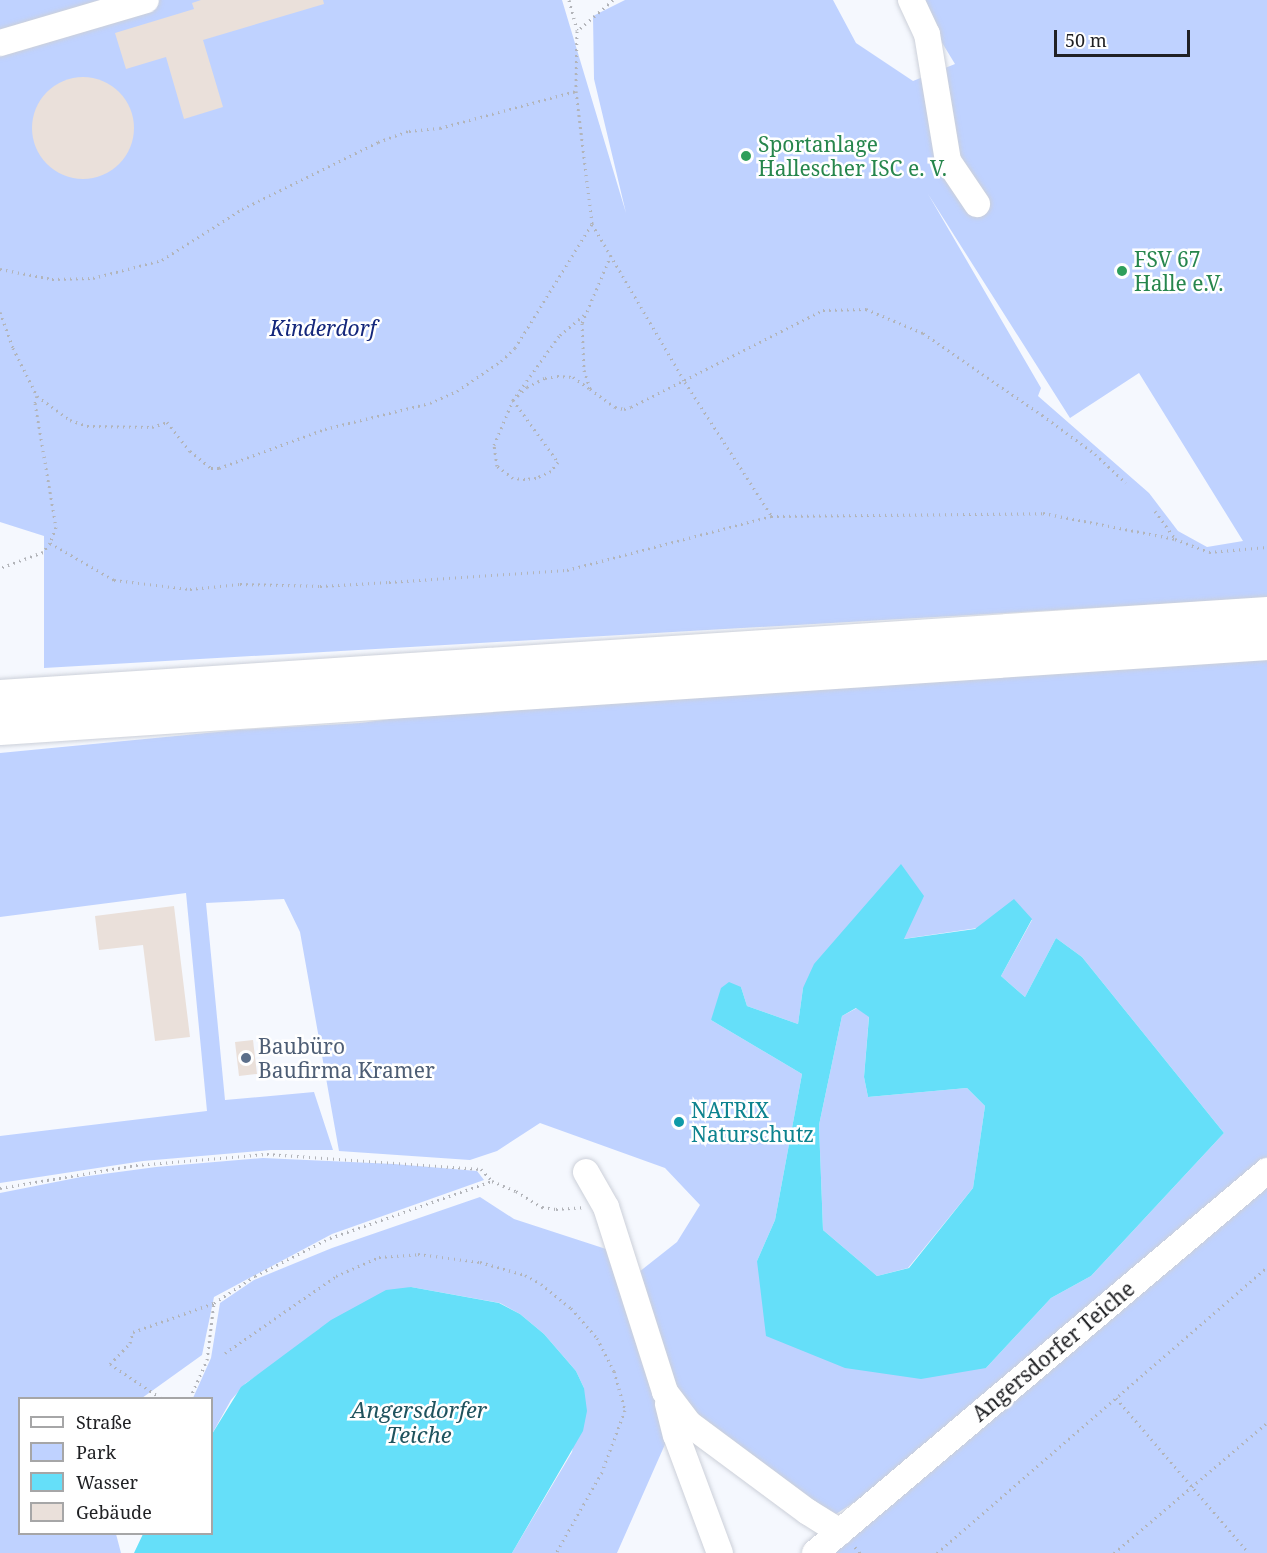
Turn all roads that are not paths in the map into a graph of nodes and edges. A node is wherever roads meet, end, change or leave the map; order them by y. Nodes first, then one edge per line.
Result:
1 (146, 0) edge
2 (911, 0) edge
3 (0, 42) edge
4 (977, 204) dead end
5 (1267, 613) edge
6 (1267, 643) edge
7 (0, 696) edge
8 (0, 728) edge
9 (1267, 1171) edge
10 (586, 1172) dead end
11 (665, 1392) junction
12 (847, 1539) junction
13 (720, 1553) edge
14 (815, 1553) edge

1 - 3 street
2 - 4 street
5 - 7 highway
6 - 8 highway
9 - 12 street, Angersdorfer Teiche
10 - 11 street
11 - 12 street
11 - 13 street
12 - 14 street, Angersdorfer Teiche

